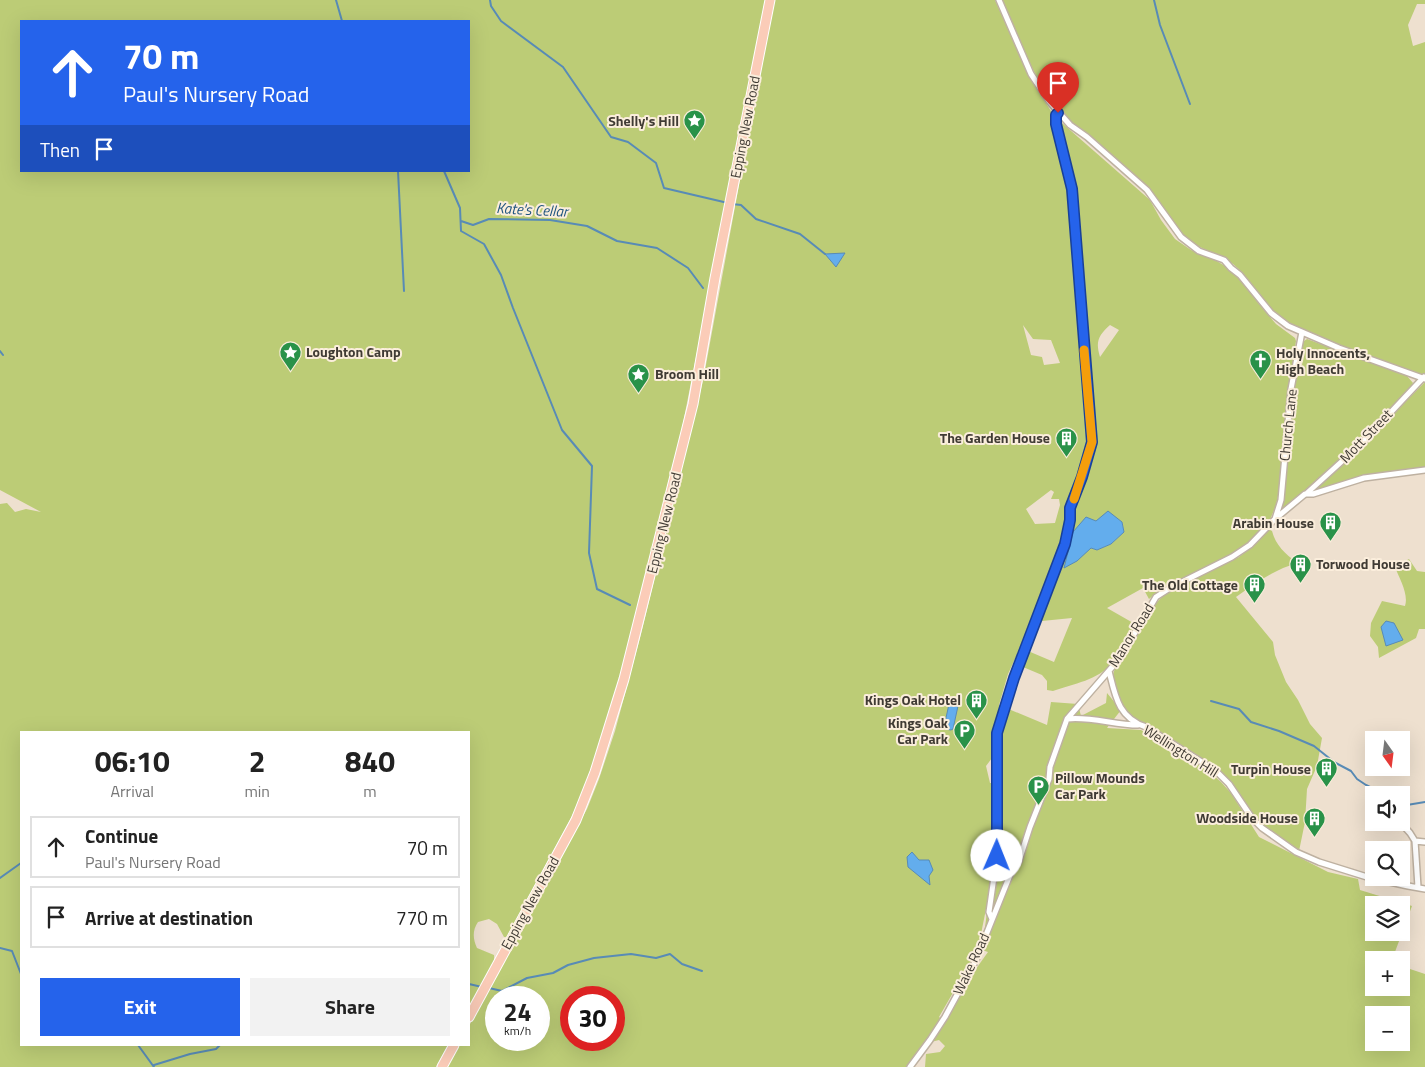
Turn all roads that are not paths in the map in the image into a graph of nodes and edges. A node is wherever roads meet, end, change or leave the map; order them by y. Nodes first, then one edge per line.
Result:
1 (770, 0) edge
2 (1000, 0) edge
3 (1058, 113) junction
4 (1302, 332) junction
5 (1424, 378) edge
6 (1425, 470) edge
7 (1305, 494) junction
8 (1275, 519) junction
9 (1109, 671) junction
10 (1067, 719) junction
11 (1139, 725) junction
12 (1408, 831) edge
13 (1415, 841) junction
14 (1425, 842) edge
15 (1418, 887) junction
16 (1425, 889) edge
17 (992, 919) junction
18 (470, 1015) edge
19 (453, 1046) edge
20 (442, 1067) edge
21 (910, 1067) edge

1 - 18 main road, Epping New Road
2 - 3 street
3 - 4 street
3 - 17 street, Wake Road
4 - 5 street
4 - 8 street, Church Lane
5 - 7 street, Mott Street
6 - 7 street, Manor Road
7 - 8 street, Manor Road
8 - 9 street, Manor Road
9 - 10 street, Manor Road
9 - 11 street, Wellington Hill
10 - 11 street, Wellington Hill
10 - 17 street, Manor Road
11 - 15 street, Wellington Hill
12 - 13 street
13 - 14 street
13 - 15 street
15 - 16 street, Wellington Hill
17 - 21 street, Wake Road
19 - 20 main road

